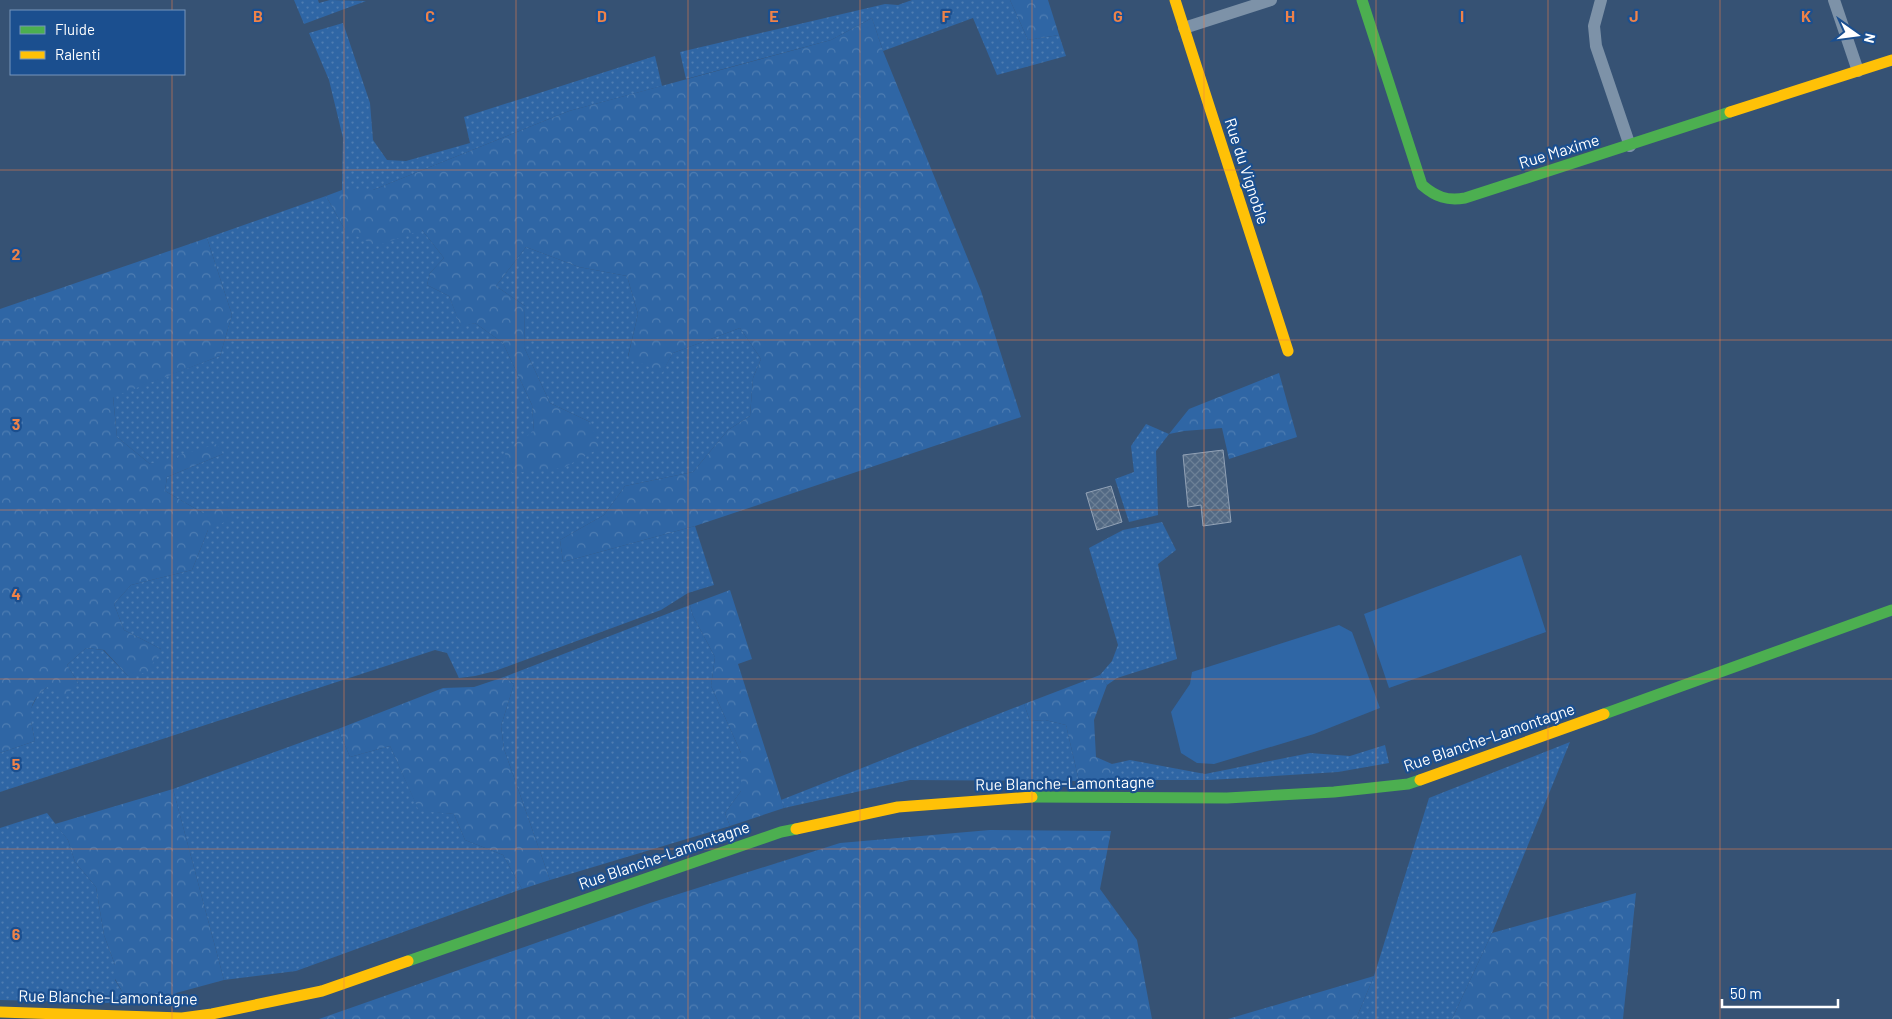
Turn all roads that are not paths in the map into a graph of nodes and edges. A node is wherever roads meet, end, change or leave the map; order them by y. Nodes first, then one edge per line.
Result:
1 (1175, 0) edge
2 (1270, 0) edge
3 (1362, 0) edge
4 (1600, 0) edge
5 (1834, 0) edge
6 (1184, 28) junction
7 (1892, 60) edge
8 (1858, 71) junction
9 (1630, 146) junction
10 (1288, 351) dead end
11 (1892, 610) edge
12 (0, 1012) edge
13 (213, 1016) edge

1 - 6 street, Rue du Vignoble
2 - 6 street
3 - 9 street, Rue Maxime
4 - 9 street
5 - 8 street
6 - 10 street, Rue du Vignoble
7 - 8 street, Rue Maxime
8 - 9 street, Rue Maxime
11 - 13 street, Rue Blanche-Lamontagne
12 - 13 street, Rue Blanche-Lamontagne

